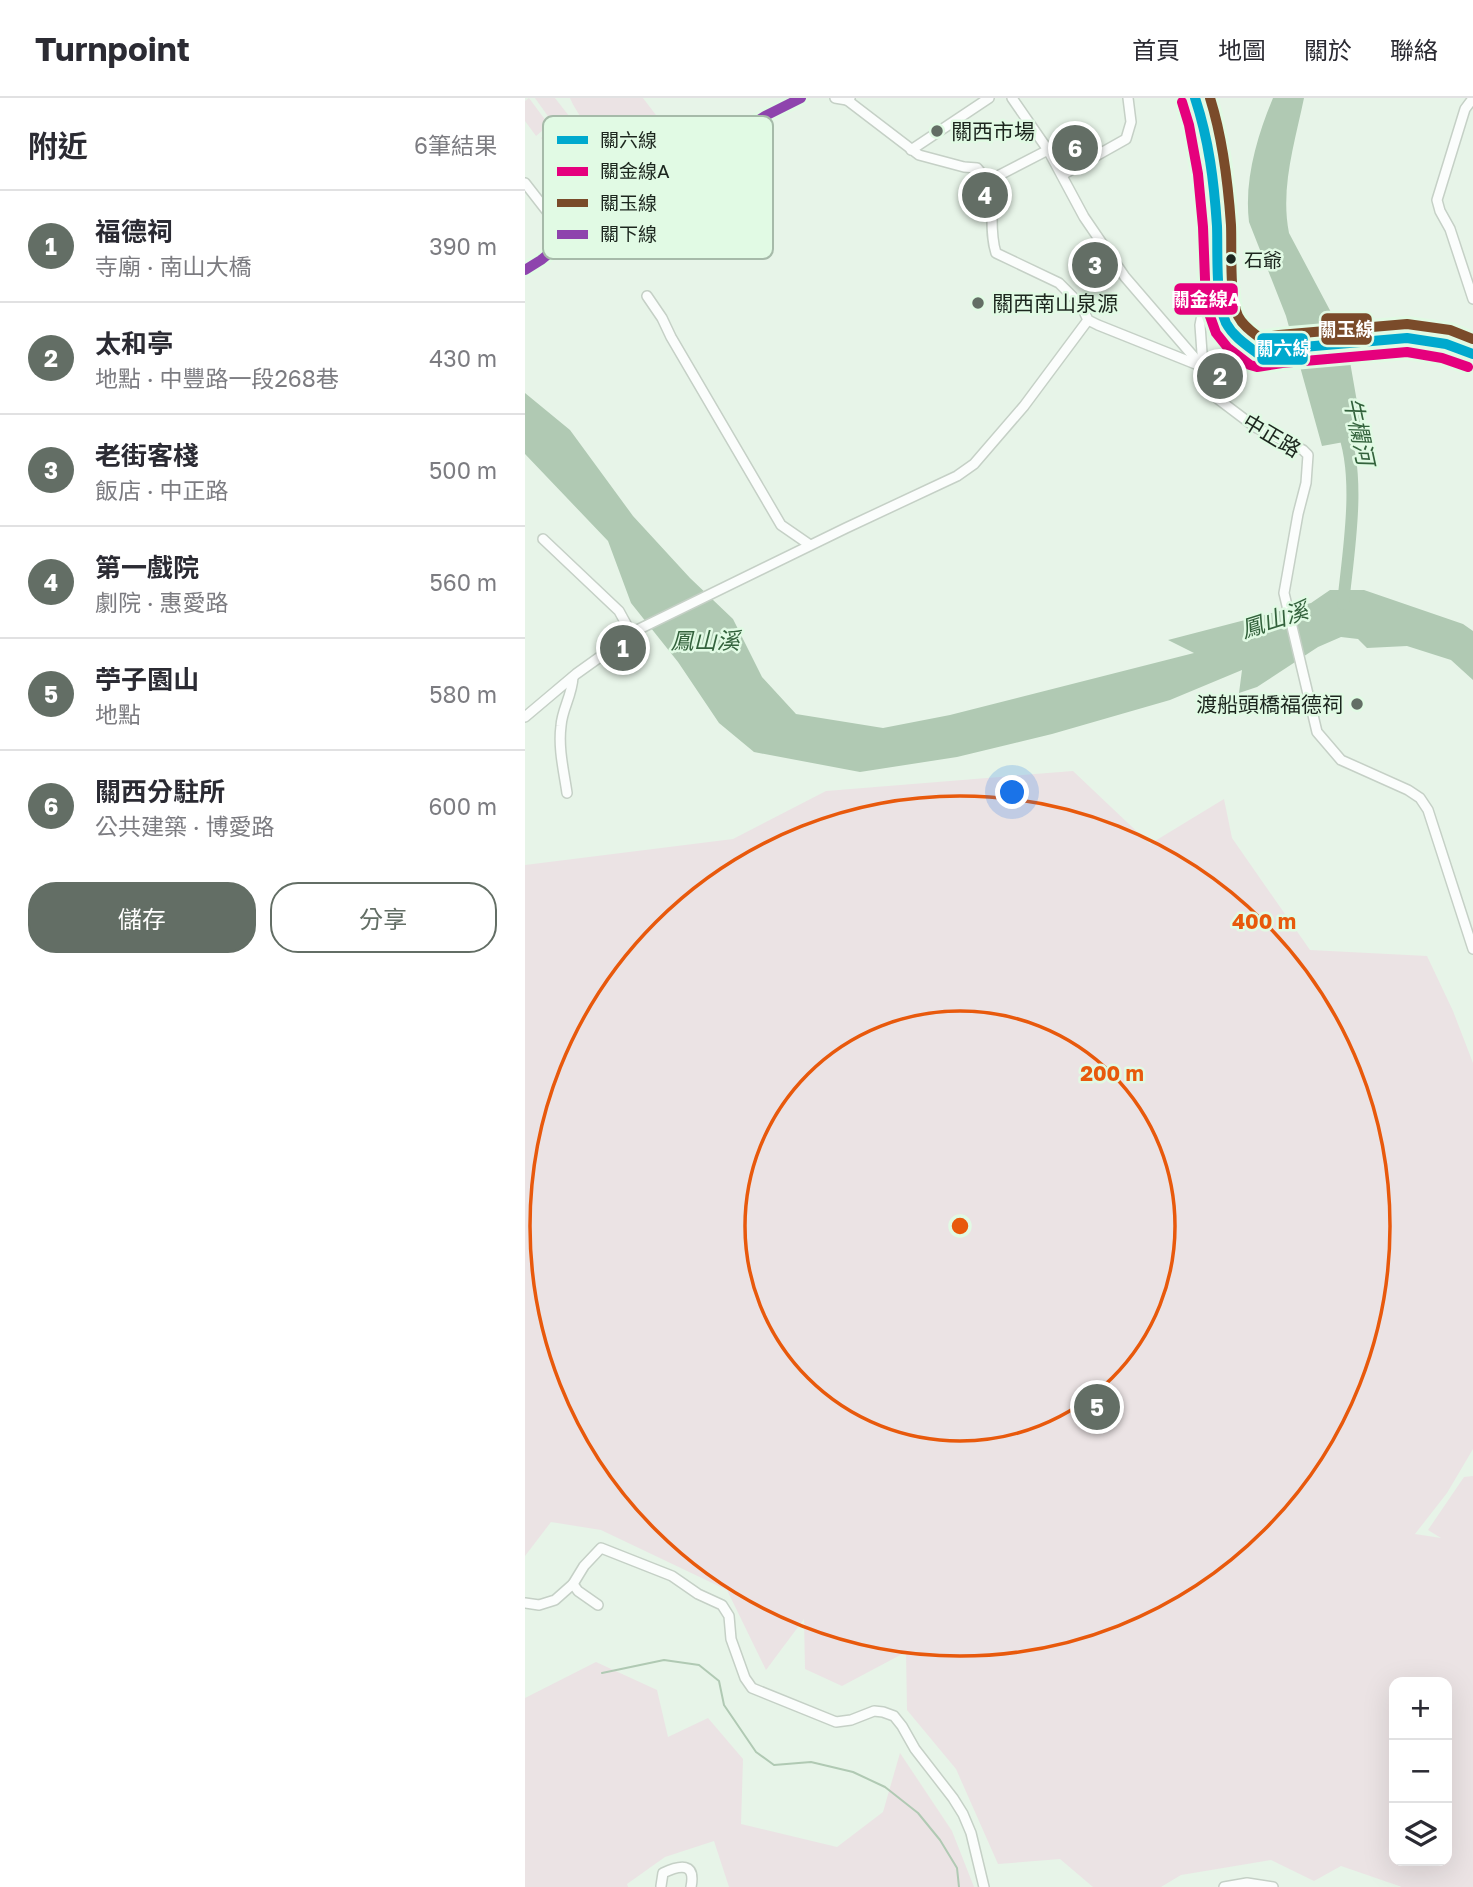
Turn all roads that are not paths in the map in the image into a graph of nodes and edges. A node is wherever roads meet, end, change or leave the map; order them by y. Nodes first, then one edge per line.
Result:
1 (801, 98) edge
2 (835, 98) edge
3 (989, 98) edge
4 (1011, 98) edge
5 (1128, 98) edge
6 (1195, 98) edge
7 (848, 99) edge
8 (1473, 101) edge
9 (974, 102) edge
10 (766, 116) edge
11 (911, 150) junction
12 (1048, 150) junction
13 (1062, 175) junction
14 (988, 181) junction
15 (525, 183) edge
16 (543, 206) edge
17 (543, 258) edge
18 (1218, 268) junction
19 (525, 270) edge
20 (647, 296) dead end
21 (1473, 299) edge
22 (1089, 320) junction
23 (1257, 353) junction
24 (1473, 354) edge
25 (1203, 367) junction
26 (1212, 378) junction
27 (543, 539) dead end
28 (810, 545) junction
29 (631, 633) junction
30 (573, 677) junction
31 (525, 718) edge
32 (567, 793) dead end
33 (1473, 949) edge
34 (573, 1584) junction
35 (525, 1602) edge
36 (598, 1605) dead end
37 (661, 1886) edge
38 (691, 1887) edge
39 (984, 1887) edge
40 (1224, 1887) edge
41 (1273, 1887) edge

1 - 10 street
2 - 7 street
3 - 9 street
4 - 12 street, 中正路
5 - 13 street
6 - 18 main road
7 - 11 street
8 - 21 street
9 - 11 street
11 - 14 street
12 - 13 street, 中正路
12 - 14 street
13 - 25 street, 中正路
14 - 22 street
15 - 16 street
17 - 19 street
18 - 23 main road
18 - 25 street
20 - 28 street
22 - 25 street
22 - 28 street
23 - 24 main road
23 - 26 street
25 - 26 street, 中正路
26 - 33 street, 中正路
27 - 29 street
28 - 29 street
29 - 30 street
30 - 31 street
30 - 32 street
34 - 35 street
34 - 36 street
34 - 39 street
37 - 38 street
40 - 41 street

